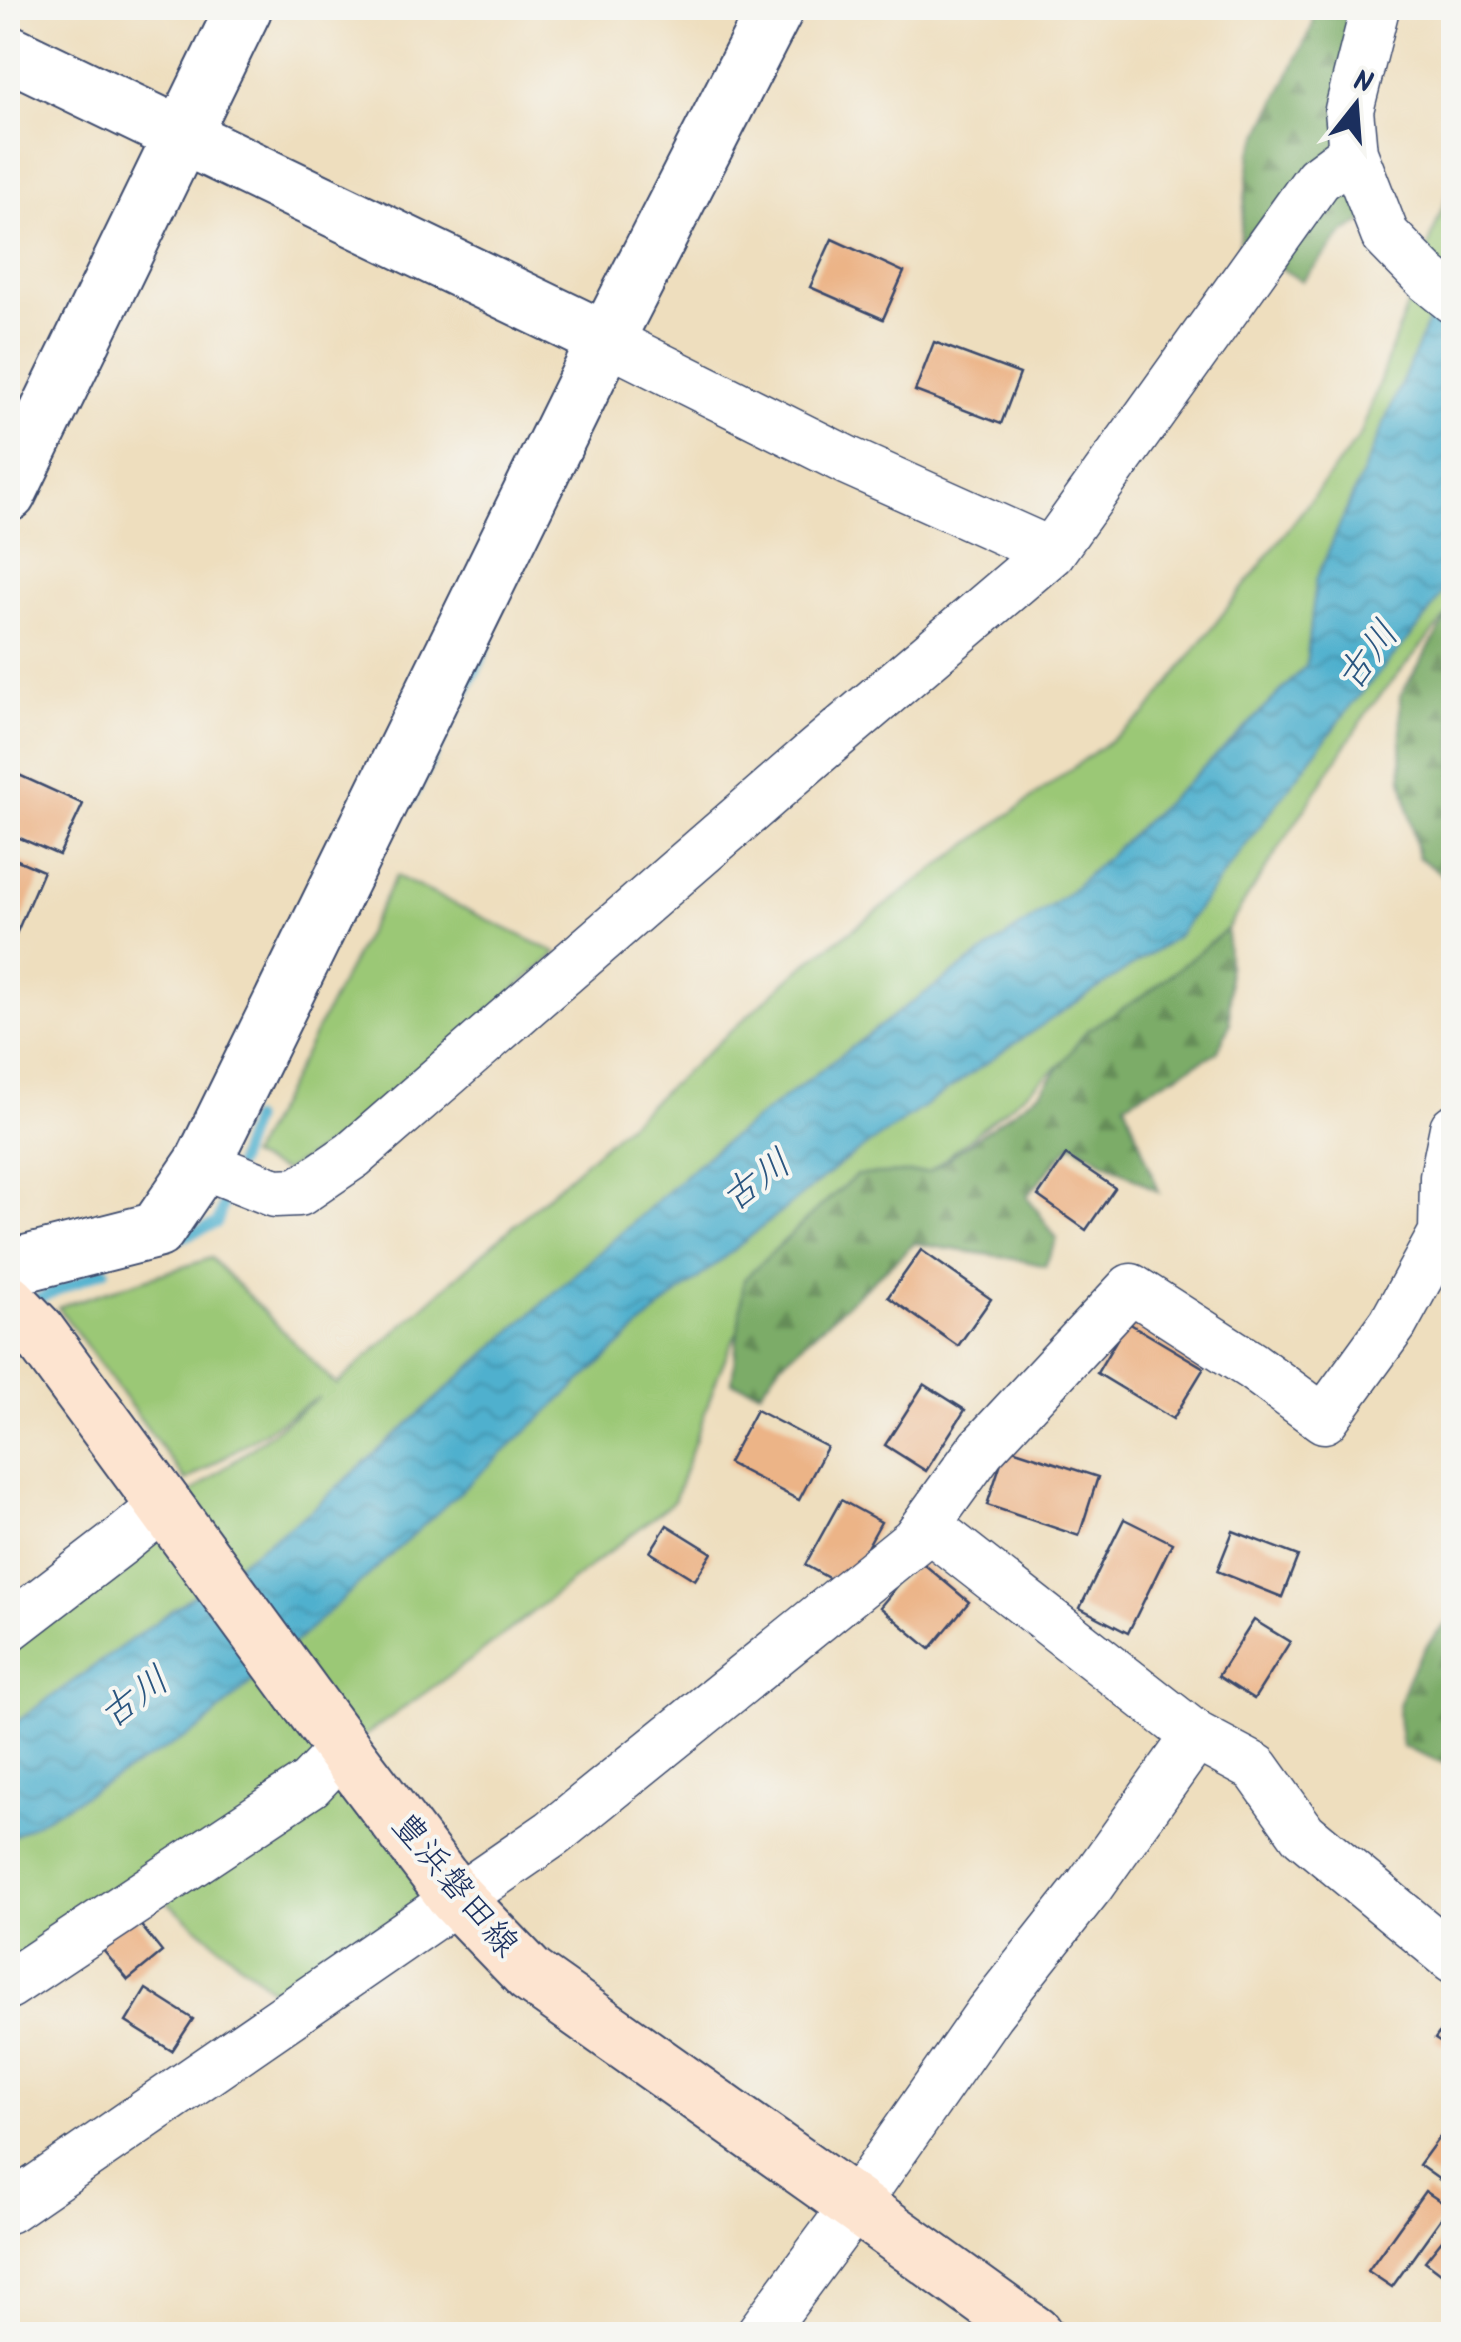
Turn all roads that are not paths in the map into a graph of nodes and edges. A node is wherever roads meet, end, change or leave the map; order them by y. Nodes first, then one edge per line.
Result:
1 (244, 8) edge
2 (776, 8) edge
3 (1375, 8) edge
4 (8, 52) edge
5 (181, 135) junction
6 (1353, 153) junction
7 (1441, 290) edge
8 (606, 340) junction
9 (8, 494) edge
10 (1052, 552) junction
11 (1454, 1128) edge
12 (202, 1164) junction
13 (8, 1268) edge
14 (22, 1316) edge
15 (165, 1505) junction
16 (926, 1525) junction
17 (8, 1628) edge
18 (1196, 1736) junction
19 (343, 1749) junction
20 (456, 1898) junction
21 (1454, 1959) edge
22 (8, 1985) edge
23 (856, 2205) junction
24 (8, 2208) edge
25 (760, 2334) edge
26 (1034, 2334) edge

1 - 5 street
2 - 8 street
3 - 6 street
4 - 5 street
5 - 8 street
5 - 9 street
6 - 7 street
6 - 10 street
8 - 10 street
8 - 12 street
10 - 12 street
11 - 16 street
12 - 13 street
14 - 15 main road, 豊浜磐田線
15 - 17 street
15 - 19 main road, 豊浜磐田線
16 - 18 street
16 - 20 street
18 - 21 street
18 - 23 street
19 - 20 main road, 豊浜磐田線
19 - 22 street
20 - 23 main road, 豊浜磐田線
20 - 24 street
23 - 25 street
23 - 26 main road, 豊浜磐田線

